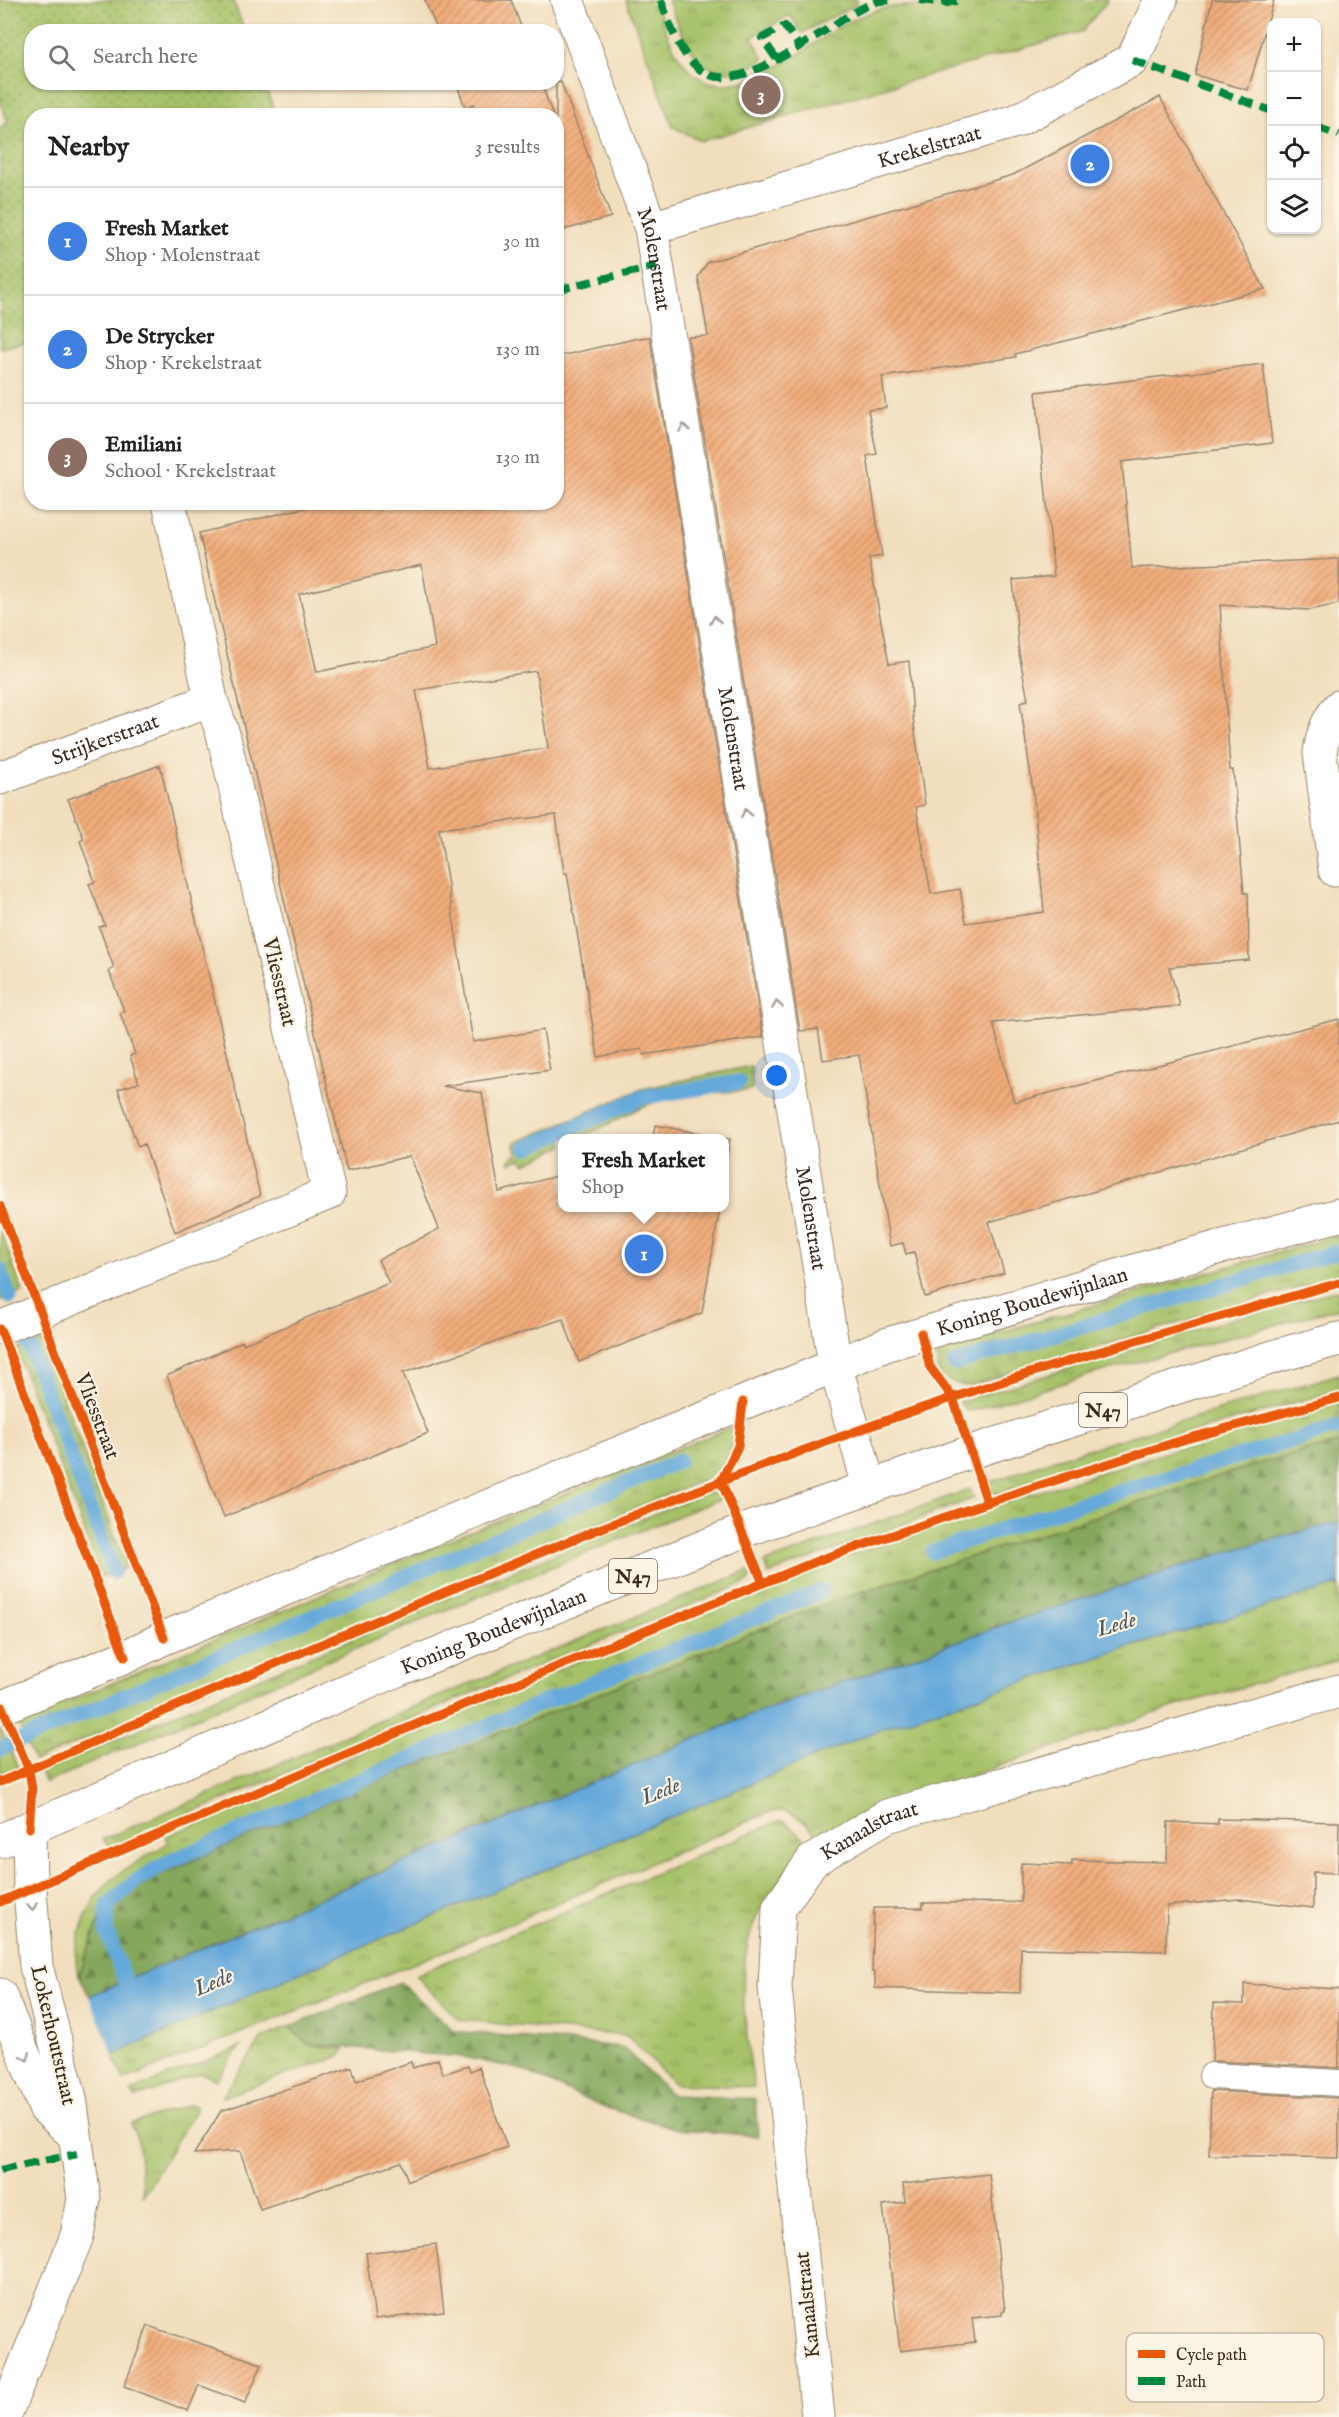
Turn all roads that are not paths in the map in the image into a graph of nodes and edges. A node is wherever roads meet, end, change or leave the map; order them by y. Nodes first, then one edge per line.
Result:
1 (567, 0) edge
2 (1161, 0) edge
3 (651, 228) junction
4 (171, 510) edge
5 (212, 700) junction
6 (1339, 707) edge
7 (0, 778) edge
8 (1335, 870) dead end
9 (1339, 1215) edge
10 (0, 1328) edge
11 (1339, 1339) edge
12 (835, 1364) junction
13 (869, 1486) junction
14 (1339, 1691) edge
15 (0, 1708) edge
16 (14, 1834) edge
17 (3, 2000) edge
18 (1212, 2076) dead end
19 (1339, 2083) edge
20 (58, 2103) junction
21 (4, 2417) edge
22 (818, 2417) edge

1 - 3 street, Molenstraat
2 - 3 street, Krekelstraat
12 -> 3 street, Molenstraat
4 - 5 street, Vliesstraat
5 - 7 street, Strijkerstraat
5 - 10 street, Vliesstraat
6 - 8 street
9 - 12 street, Koning Boudewijnlaan
11 - 13 street, Koning Boudewijnlaan / N47
12 - 13 street, Molenstraat
12 - 15 street, Koning Boudewijnlaan
13 - 16 street, Koning Boudewijnlaan / N47
14 - 22 street, Kanaalstraat
16 -> 20 street, Lokerhoutstraat
17 -> 20 street, Lokerhoutstraat
18 - 19 lane
20 - 21 street, Lokerhoutstraat

